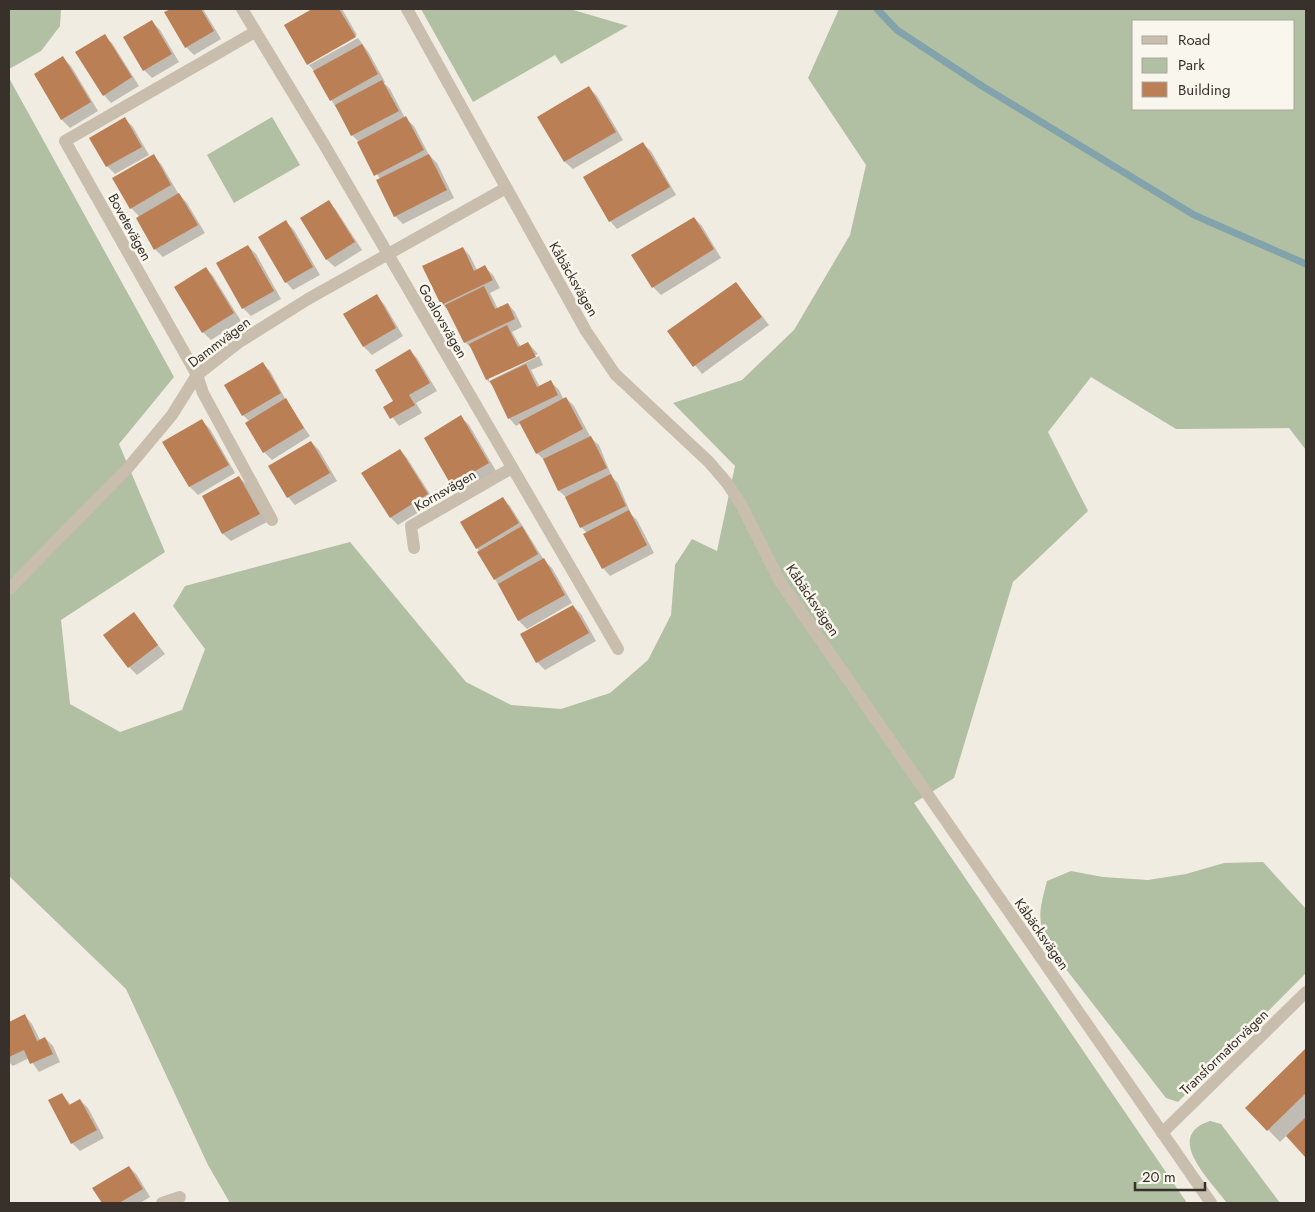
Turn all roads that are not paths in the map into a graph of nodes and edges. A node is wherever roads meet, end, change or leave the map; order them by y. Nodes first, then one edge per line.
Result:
1 (242, 9) edge
2 (407, 9) edge
3 (255, 32) junction
4 (506, 188) junction
5 (386, 254) junction
6 (197, 375) junction
7 (512, 468) junction
8 (272, 520) dead end
9 (414, 548) dead end
10 (9, 589) edge
11 (618, 649) dead end
12 (1306, 992) edge
13 (1162, 1133) junction
14 (180, 1197) dead end
15 (162, 1203) edge
16 (1211, 1203) edge

1 - 3 street, Goalovsvägen
2 - 4 street, Kåbäcksvägen
3 - 5 street, Goalovsvägen
3 - 6 street, Bovetevägen
4 - 5 street, Dammvägen
4 - 13 street, Kåbäcksvägen
5 - 6 street, Dammvägen
5 - 7 street, Goalovsvägen
6 - 8 street, Bovetevägen
6 - 10 street, Dammvägen
7 - 9 street, Kornsvägen
7 - 11 street, Goalovsvägen
12 - 13 street, Transformatorvägen
13 - 16 street, Kåbäcksvägen
14 - 15 street

